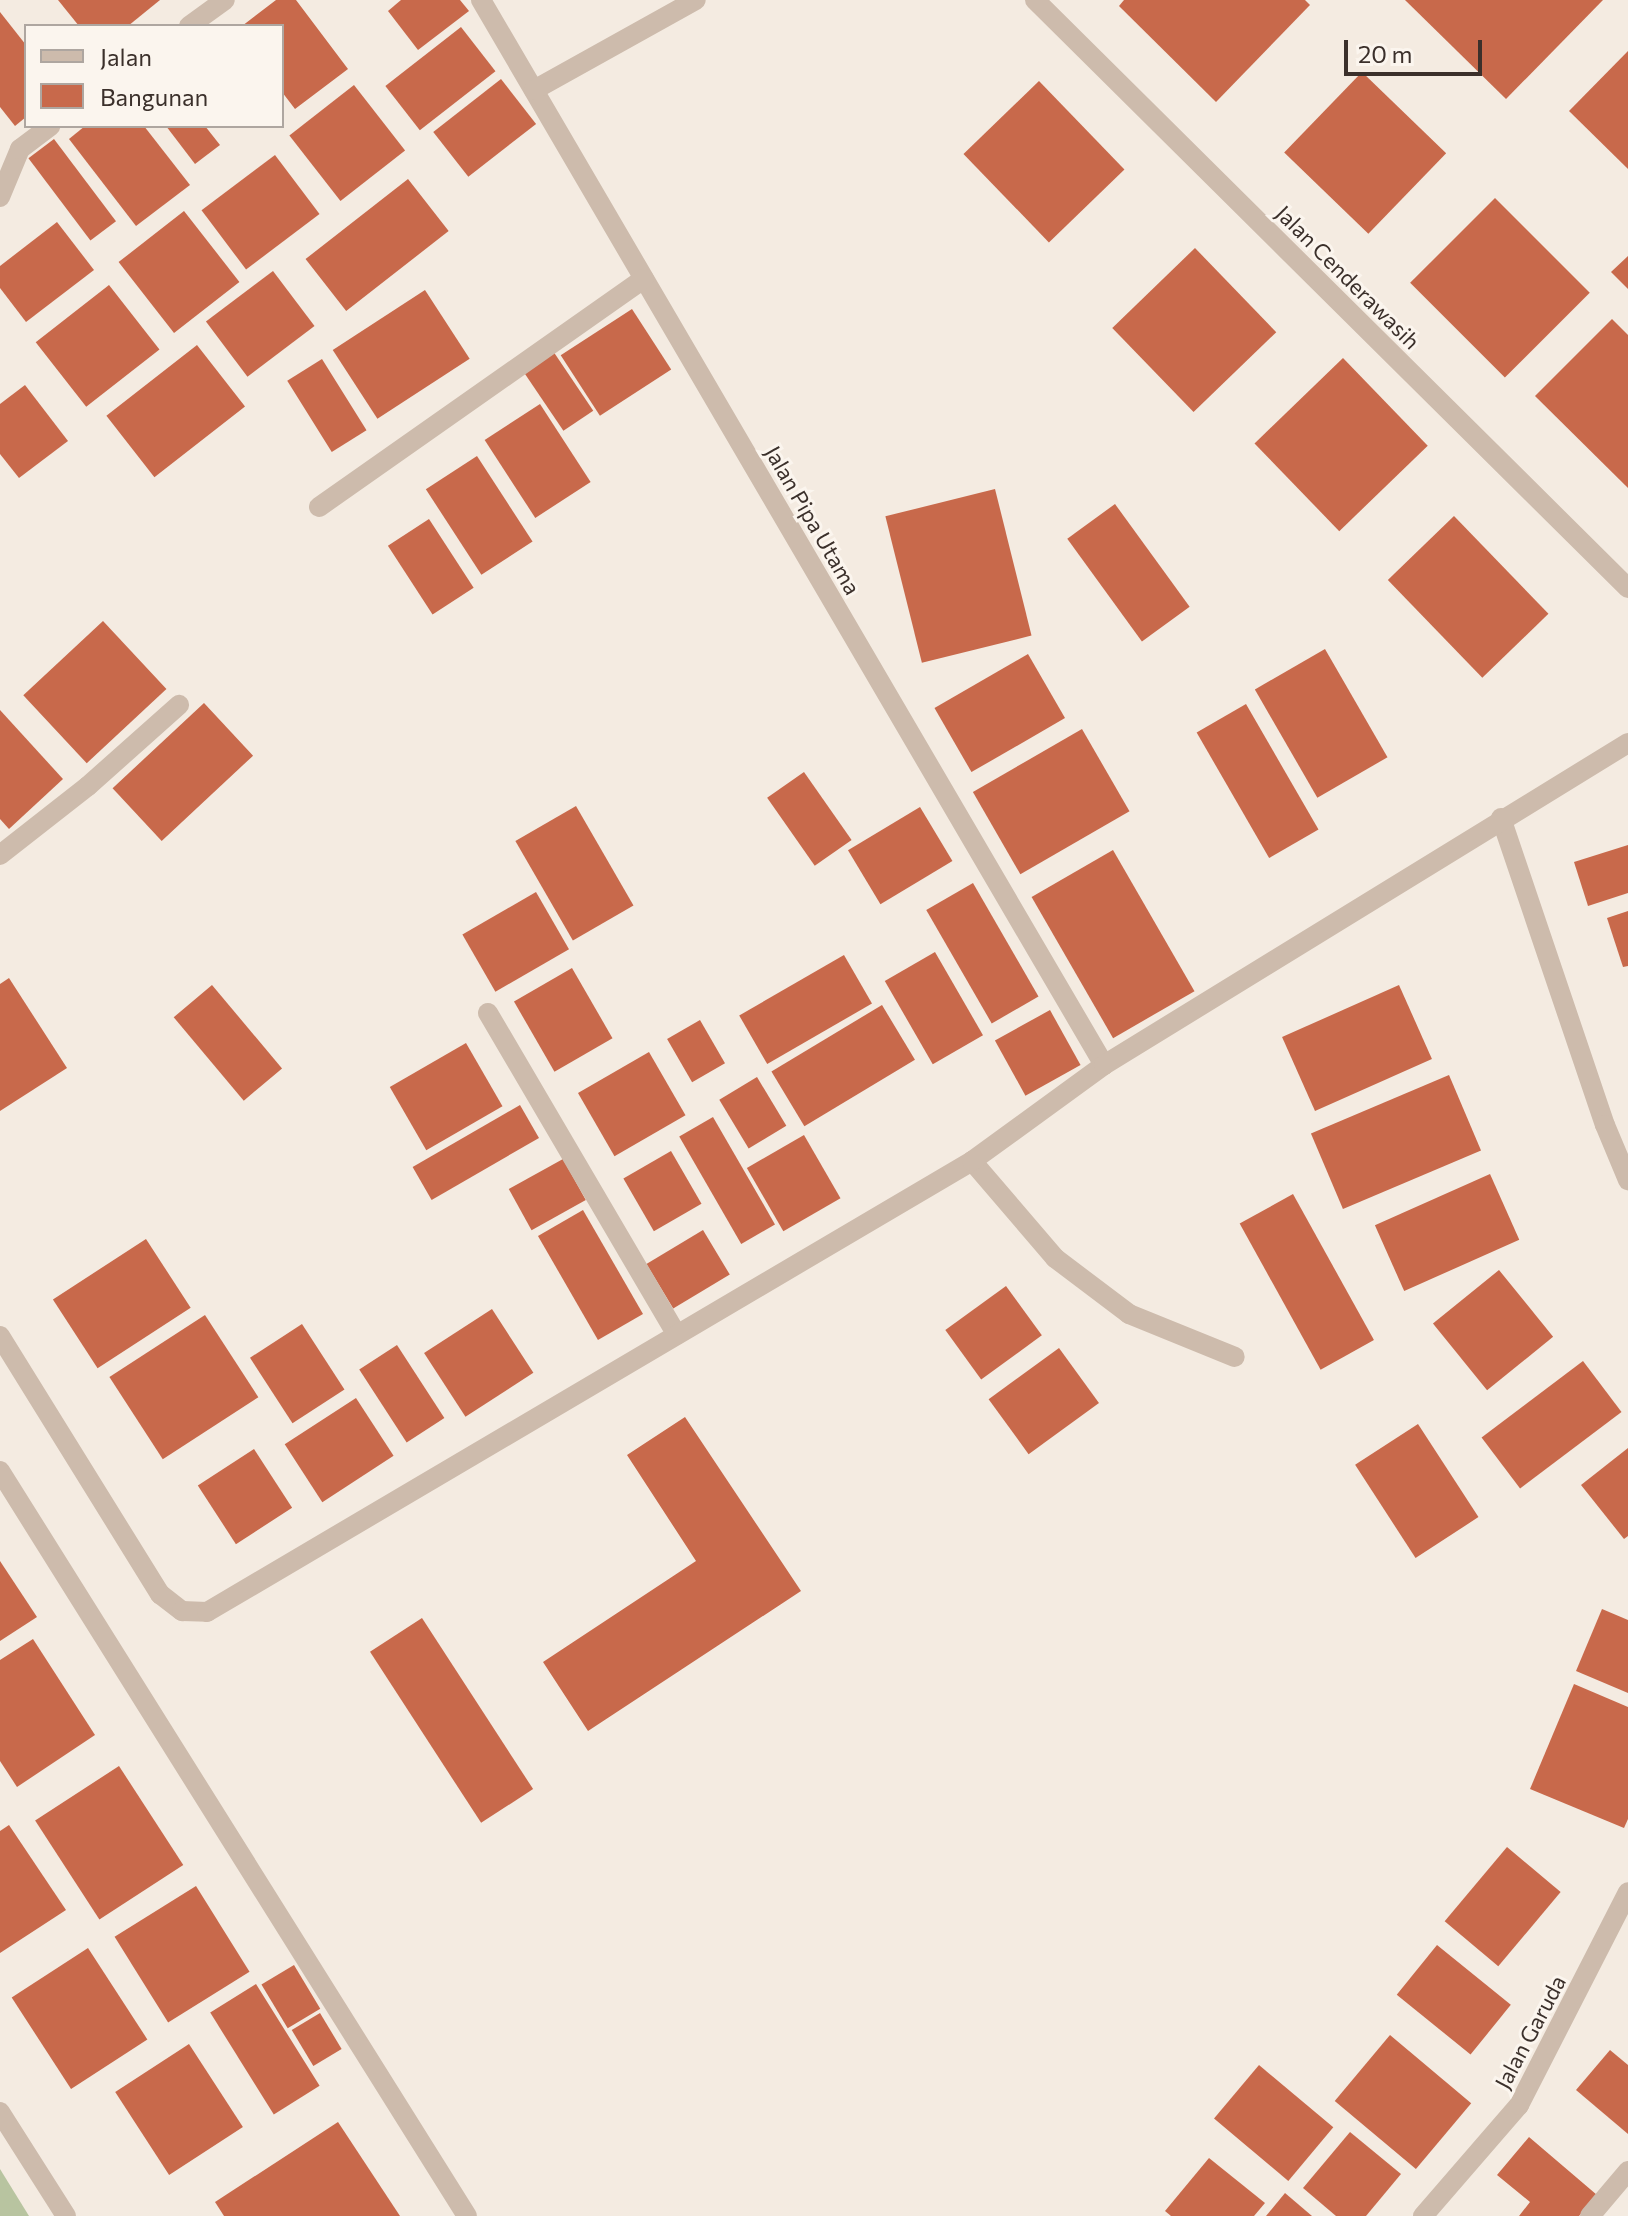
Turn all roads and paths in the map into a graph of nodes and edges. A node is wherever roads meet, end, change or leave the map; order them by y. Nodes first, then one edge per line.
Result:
1 (225, 0) edge
2 (481, 0) edge
3 (696, 0) edge
4 (1035, 0) edge
5 (192, 24) edge
6 (534, 90) junction
7 (47, 128) edge
8 (0, 197) edge
9 (644, 279) junction
10 (319, 507) dead end
11 (1628, 588) edge
12 (179, 705) dead end
13 (1628, 743) edge
14 (1501, 818) junction
15 (0, 855) edge
16 (488, 1013) dead end
17 (1104, 1065) junction
18 (972, 1161) junction
19 (1628, 1180) edge
20 (677, 1335) junction
21 (0, 1336) edge
22 (1235, 1357) dead end
23 (0, 1471) edge
24 (1628, 1892) edge
25 (0, 2112) edge
26 (1628, 2171) edge
27 (66, 2216) edge
28 (467, 2216) edge
29 (1423, 2216) edge
30 (1590, 2216) edge

1 - 5 street
2 - 6 street, Jalan Pipa Utama
3 - 6 street
4 - 11 street, Jalan Cenderawasih
6 - 9 street, Jalan Pipa Utama
7 - 8 street
9 - 10 street
9 - 17 street, Jalan Pipa Utama
12 - 15 street
13 - 14 street
14 - 17 street
14 - 19 street
16 - 20 street
17 - 18 street
18 - 20 street
18 - 22 street
20 - 21 street
23 - 28 street
24 - 29 street, Jalan Garuda
25 - 27 street
26 - 30 street

